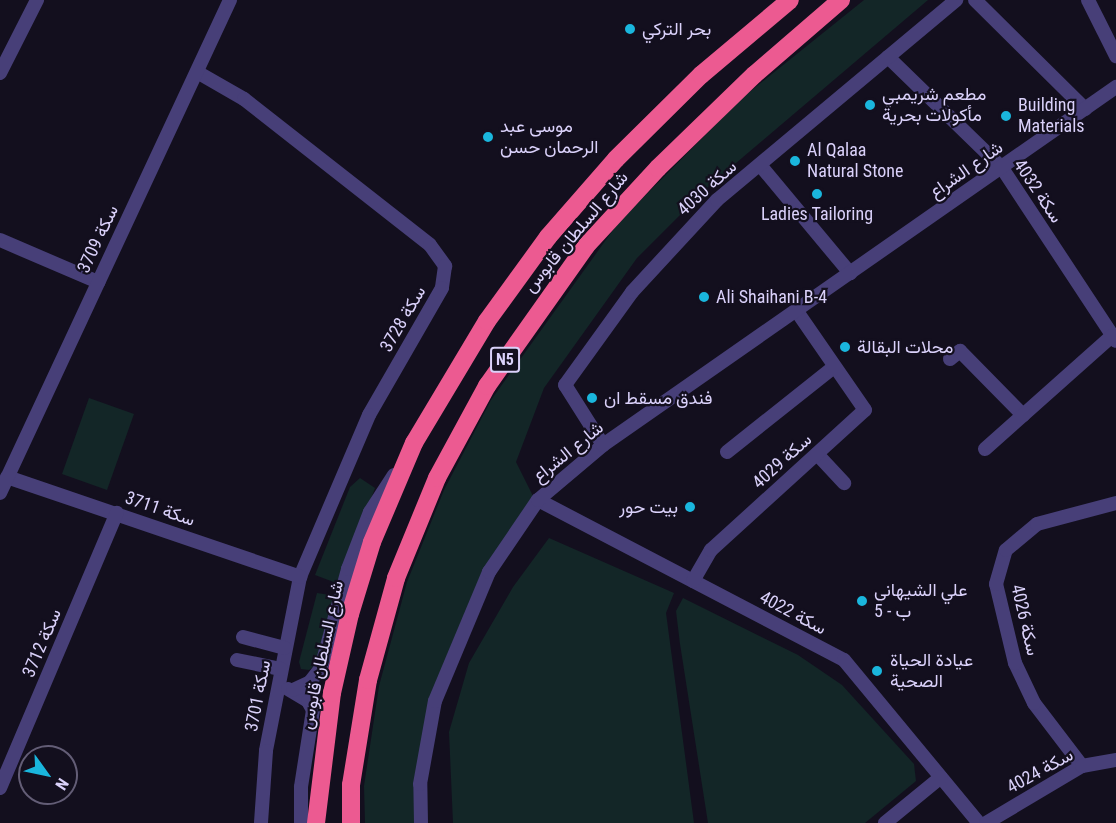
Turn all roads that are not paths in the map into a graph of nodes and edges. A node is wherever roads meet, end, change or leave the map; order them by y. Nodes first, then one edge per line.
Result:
1 (37, 0) edge
2 (230, 0) edge
3 (775, 0) edge
4 (790, 0) edge
5 (841, 0) edge
6 (956, 0) edge
7 (975, 0) edge
8 (1088, 0) edge
9 (1116, 56) edge
10 (888, 57) junction
11 (196, 72) junction
12 (0, 73) edge
13 (701, 75) junction
14 (1116, 87) edge
15 (1085, 109) junction
16 (760, 165) junction
17 (1002, 168) junction
18 (0, 240) edge
19 (850, 273) junction
20 (98, 282) junction
21 (796, 310) junction
22 (1114, 339) edge
23 (951, 359) dead end
24 (834, 368) junction
25 (1023, 415) junction
26 (414, 443) junction
27 (603, 445) junction
28 (985, 449) dead end
29 (727, 453) dead end
30 (817, 454) junction
31 (8, 477) junction
32 (844, 483) dead end
33 (0, 493) edge
34 (538, 500) junction
35 (1116, 503) edge
36 (117, 513) junction
37 (300, 577) junction
38 (693, 581) junction
39 (243, 637) dead end
40 (285, 648) junction
41 (237, 660) dead end
42 (281, 669) junction
43 (277, 687) junction
44 (293, 690) junction
45 (1116, 760) edge
46 (1082, 766) junction
47 (941, 777) junction
48 (0, 788) edge
49 (261, 823) edge
50 (301, 823) edge
51 (316, 823) edge
52 (351, 823) edge
53 (421, 823) edge
54 (885, 823) edge
55 (979, 823) edge
56 (986, 823) edge

1 - 12 street
2 - 11 street, سكة 3709
3 - 13 highway
4 - 13 highway, شارع السلطان قابوس / N5
5 - 52 highway, شارع السلطان قابوس / N5
6 - 10 street, سكة 4030
7 - 15 street
8 - 9 street
10 - 16 street, سكة 4030
10 - 17 street, سكة 4032
11 - 20 street, سكة 3709
11 - 37 street, سكة 3728
13 - 26 highway, شارع السلطان قابوس / N5
14 - 15 street, شارع الشراع
15 - 17 street, شارع الشراع
16 - 19 street
16 - 27 street, سكة 4030
17 - 19 street, شارع الشراع
17 - 22 street, سكة 4032
18 - 20 street
19 - 21 street, شارع الشراع
20 - 31 street, سكة 3709
21 - 24 street, سكة 4029
21 - 27 street, شارع الشراع
22 - 25 street, سكة 4032
23 - 25 street
24 - 29 street
24 - 30 street, سكة 4029
25 - 28 street, سكة 4032
26 - 44 street
26 - 51 highway, شارع السلطان قابوس / N5
27 - 34 street, شارع الشراع
30 - 32 street
30 - 38 street, سكة 4029
31 - 33 street, سكة 3709
31 - 36 street, سكة 3711
34 - 38 street, سكة 4022
34 - 53 street, شارع الشراع
35 - 46 street, سكة 4026
36 - 37 street, سكة 3711
36 - 48 street, سكة 3712
37 - 40 street, سكة 3701
38 - 47 street, سكة 4022
39 - 40 street
40 - 42 street, سكة 3701
41 - 42 street
42 - 43 street, سكة 3701
43 - 44 street
43 - 49 street, سكة 3701
44 - 50 street
45 - 46 street, سكة 4024
46 - 56 street, سكة 4024
47 - 54 street
47 - 55 street, سكة 4022

